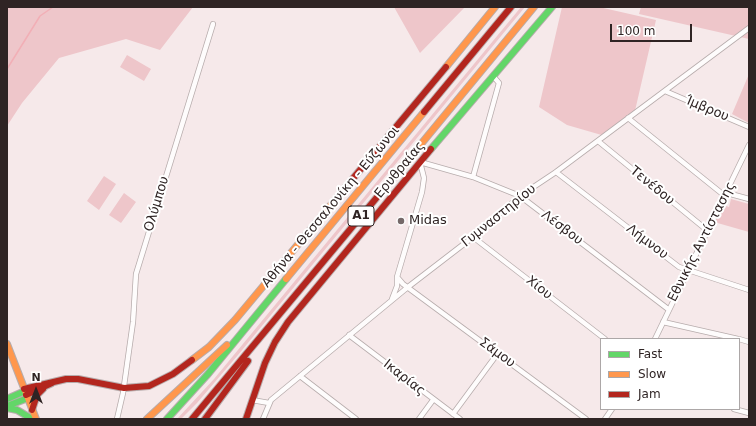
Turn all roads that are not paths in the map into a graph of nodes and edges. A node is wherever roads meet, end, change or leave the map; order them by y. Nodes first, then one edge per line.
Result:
1 (495, 7) edge
2 (511, 7) edge
3 (534, 7) edge
4 (552, 7) edge
5 (213, 24) dead end
6 (749, 28) edge
7 (493, 76) junction
8 (666, 91) junction
9 (628, 118) junction
10 (749, 127) edge
11 (598, 141) junction
12 (749, 145) edge
13 (420, 162) junction
14 (556, 172) junction
15 (472, 177) junction
16 (726, 194) junction
17 (520, 196) junction
18 (749, 199) edge
19 (708, 231) junction
20 (473, 237) junction
21 (687, 271) junction
22 (397, 277) junction
23 (408, 287) junction
24 (749, 290) edge
25 (392, 301) junction
26 (668, 309) junction
27 (252, 320) junction
28 (663, 322) junction
29 (265, 332) junction
30 (349, 336) junction
31 (604, 338) edge
32 (655, 338) edge
33 (734, 338) edge
34 (7, 344) edge
35 (498, 353) junction
36 (300, 376) junction
37 (56, 381) junction
38 (44, 388) junction
39 (124, 388) junction
40 (26, 393) junction
41 (7, 399) edge
42 (252, 400) junction
43 (433, 400) junction
44 (269, 403) junction
45 (7, 407) edge
46 (32, 410) junction
47 (611, 410) edge
48 (738, 410) edge
49 (749, 413) edge
50 (454, 414) junction
51 (32, 419) edge
52 (36, 419) edge
53 (117, 419) edge
54 (147, 419) edge
55 (167, 419) edge
56 (192, 419) edge
57 (205, 419) edge
58 (246, 419) edge
59 (263, 419) edge
60 (356, 419) edge
61 (419, 419) edge
62 (460, 419) edge
63 (586, 419) edge
64 (605, 419) edge

1 - 39 main road
2 - 27 main road, Αθήνα - Θεσσαλονίκη - Εύζωνοι / Α1
3 - 29 main road, Α1
4 - 7 main road, Ερυθραίας
5 - 39 street, Ολύμπου
6 - 8 street, Γυμναστηρίου
7 - 13 main road, Ερυθραίας
7 - 15 street
8 - 9 street, Γυμναστηρίου
8 - 10 street, Ίμβρου
9 - 11 street, Γυμναστηρίου
9 - 16 street
11 - 14 street, Γυμναστηρίου
11 - 19 street, Τενέδου
12 - 16 street, Εθνικής Αντίστασης
13 - 15 street, Λέσβου
13 - 22 street
13 - 42 main road, Ερυθραίας
14 - 17 street, Γυμναστηρίου
14 - 21 street, Λήμνου
15 - 17 street, Λέσβου
16 - 18 street
16 - 19 street, Εθνικής Αντίστασης
17 - 20 street, Γυμναστηρίου
17 - 26 street, Λέσβου
19 - 21 street, Εθνικής Αντίστασης
20 - 23 street, Γυμναστηρίου
20 - 31 street, Χίου
21 - 24 street, Λήμνου
21 - 26 street, Εθνικής Αντίστασης
22 - 23 street, Σάμου
22 - 25 street
23 - 25 street, Γυμναστηρίου
23 - 35 street, Σάμου
25 - 30 street, Γυμναστηρίου
26 - 28 street, Εθνικής Αντίστασης
27 - 54 main road
27 - 55 main road, Αθήνα - Θεσσαλονίκη - Εύζωνοι / Α1
28 - 32 street, Εθνικής Αντίστασης
28 - 33 street
29 - 56 main road, Α1
29 - 57 main road
30 - 36 street, Γυμναστηρίου
30 - 43 street, Ικαρίας
34 - 40 main road
35 - 50 street
35 - 63 street, Σάμου
36 - 44 street, Γυμναστηρίου
36 - 60 street
37 - 38 main road
37 - 39 main road
37 - 40 main road
38 - 40 main road
38 - 46 main road
39 - 53 street, Ολύμπου
40 - 41 main road
40 - 45 main road
40 - 46 main road
42 - 44 street
42 - 58 main road, Ερυθραίας
43 - 50 street, Ικαρίας
43 - 61 street
44 - 59 street, Γυμναστηρίου
45 - 51 main road
46 - 52 main road
47 - 64 street
48 - 49 street
50 - 62 street, Ικαρίας

